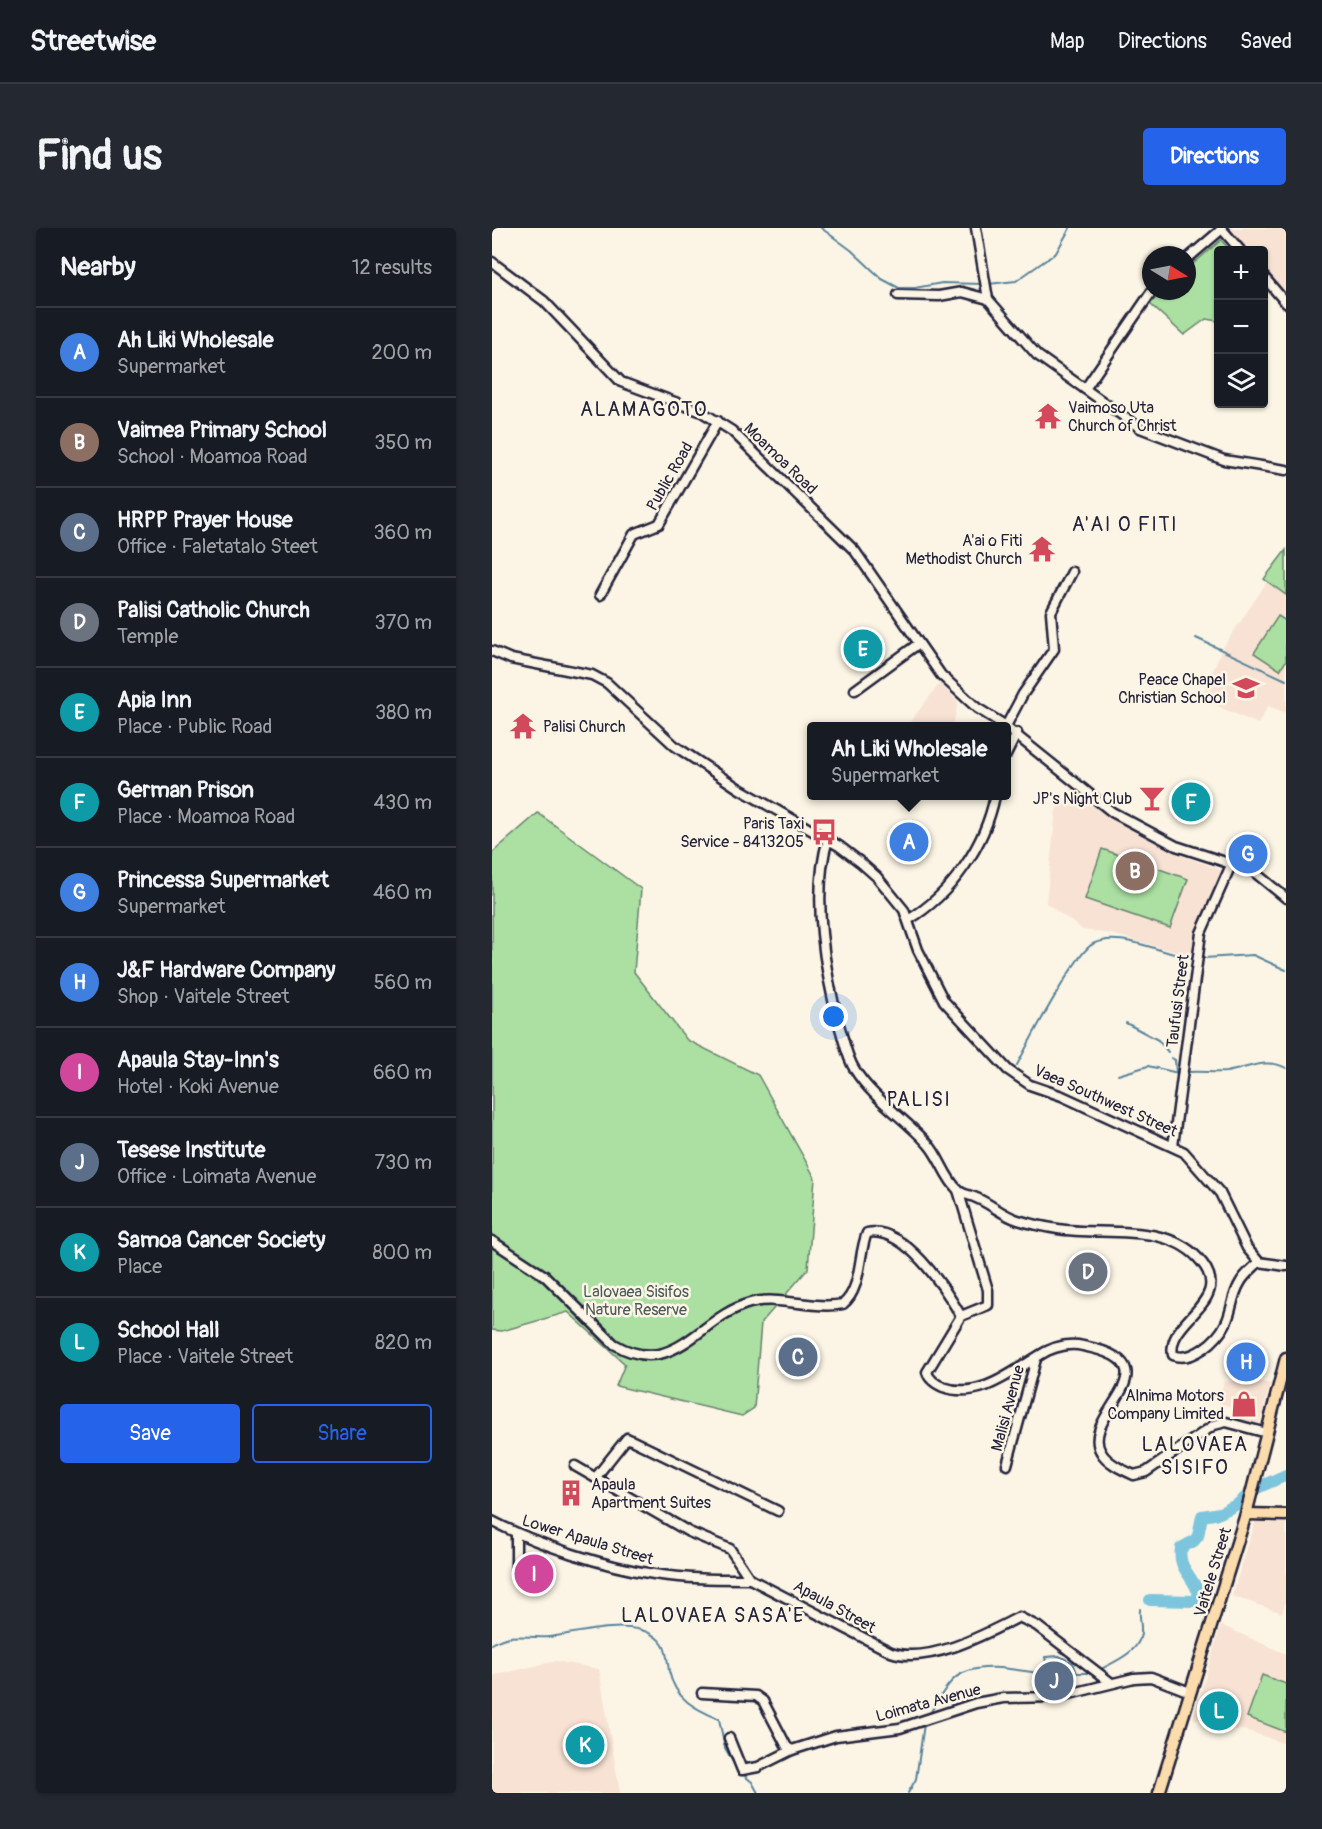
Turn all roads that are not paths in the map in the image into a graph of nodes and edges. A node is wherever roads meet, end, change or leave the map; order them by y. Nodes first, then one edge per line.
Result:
1 (976, 228) edge
2 (1221, 229) edge
3 (1236, 246) edge
4 (1196, 251) edge
5 (492, 262) edge
6 (1268, 283) edge
7 (898, 295) dead end
8 (987, 296) junction
9 (1146, 300) edge
10 (1286, 303) edge
11 (1085, 389) junction
12 (718, 421) junction
13 (1286, 471) edge
14 (1072, 572) dead end
15 (600, 595) dead end
16 (918, 644) junction
17 (492, 651) edge
18 (855, 690) dead end
19 (999, 722) edge
20 (1009, 722) edge
21 (1011, 730) edge
22 (1017, 733) junction
23 (1011, 745) edge
24 (994, 800) edge
25 (828, 840) junction
26 (1232, 865) junction
27 (1286, 898) edge
28 (908, 920) junction
29 (1173, 1146) junction
30 (958, 1190) junction
31 (492, 1241) edge
32 (1259, 1262) junction
33 (1286, 1266) edge
34 (961, 1316) junction
35 (1286, 1358) edge
36 (1036, 1359) junction
37 (1267, 1433) junction
38 (1008, 1465) dead end
39 (575, 1466) dead end
40 (596, 1477) junction
41 (778, 1511) dead end
42 (1247, 1512) junction
43 (1286, 1515) edge
44 (492, 1521) edge
45 (516, 1534) junction
46 (516, 1569) dead end
47 (750, 1579) junction
48 (1110, 1682) junction
49 (1190, 1692) junction
50 (702, 1693) dead end
51 (729, 1738) dead end
52 (792, 1750) junction
53 (1159, 1793) edge

1 - 8 street
2 - 3 street
2 - 4 street
5 - 12 street, Moamoa Road
6 - 10 street
7 - 8 street
8 - 11 street
9 - 11 street
11 - 13 street
12 - 15 street, Public Road
12 - 16 street, Moamoa Road
14 - 20 street
16 - 18 street
16 - 19 street, Moamoa Road
17 - 25 street, Vaea Southwest Street
21 - 22 street, Moamoa Road
22 - 23 street
22 - 26 street, Moamoa Road
24 - 28 street
25 - 28 street, Vaea Southwest Street
25 - 30 street
26 - 27 street, Moamoa Road
26 - 29 street, Taufusi Street
28 - 29 street, Vaea Southwest Street
29 - 32 street, Vaea Southwest Street
30 - 32 street
30 - 34 street
31 - 34 street
32 - 33 street
34 - 36 street
35 - 37 main road, Vaitele Street
36 - 37 street
36 - 38 street, Malisi Avenue
37 - 42 main road, Vaitele Street
39 - 40 street, Apaula Street
40 - 41 street
40 - 47 street, Apaula Street
42 - 43 main road
42 - 49 main road, Vaitele Street
44 - 45 street, Lower Apaula Street
45 - 46 street
45 - 47 street, Lower Apaula Street
47 - 48 street, Apaula Street
48 - 49 street, Loimata Avenue
48 - 52 street, Loimata Avenue
49 - 53 main road, Vaitele Street
50 - 52 street
51 - 52 street

